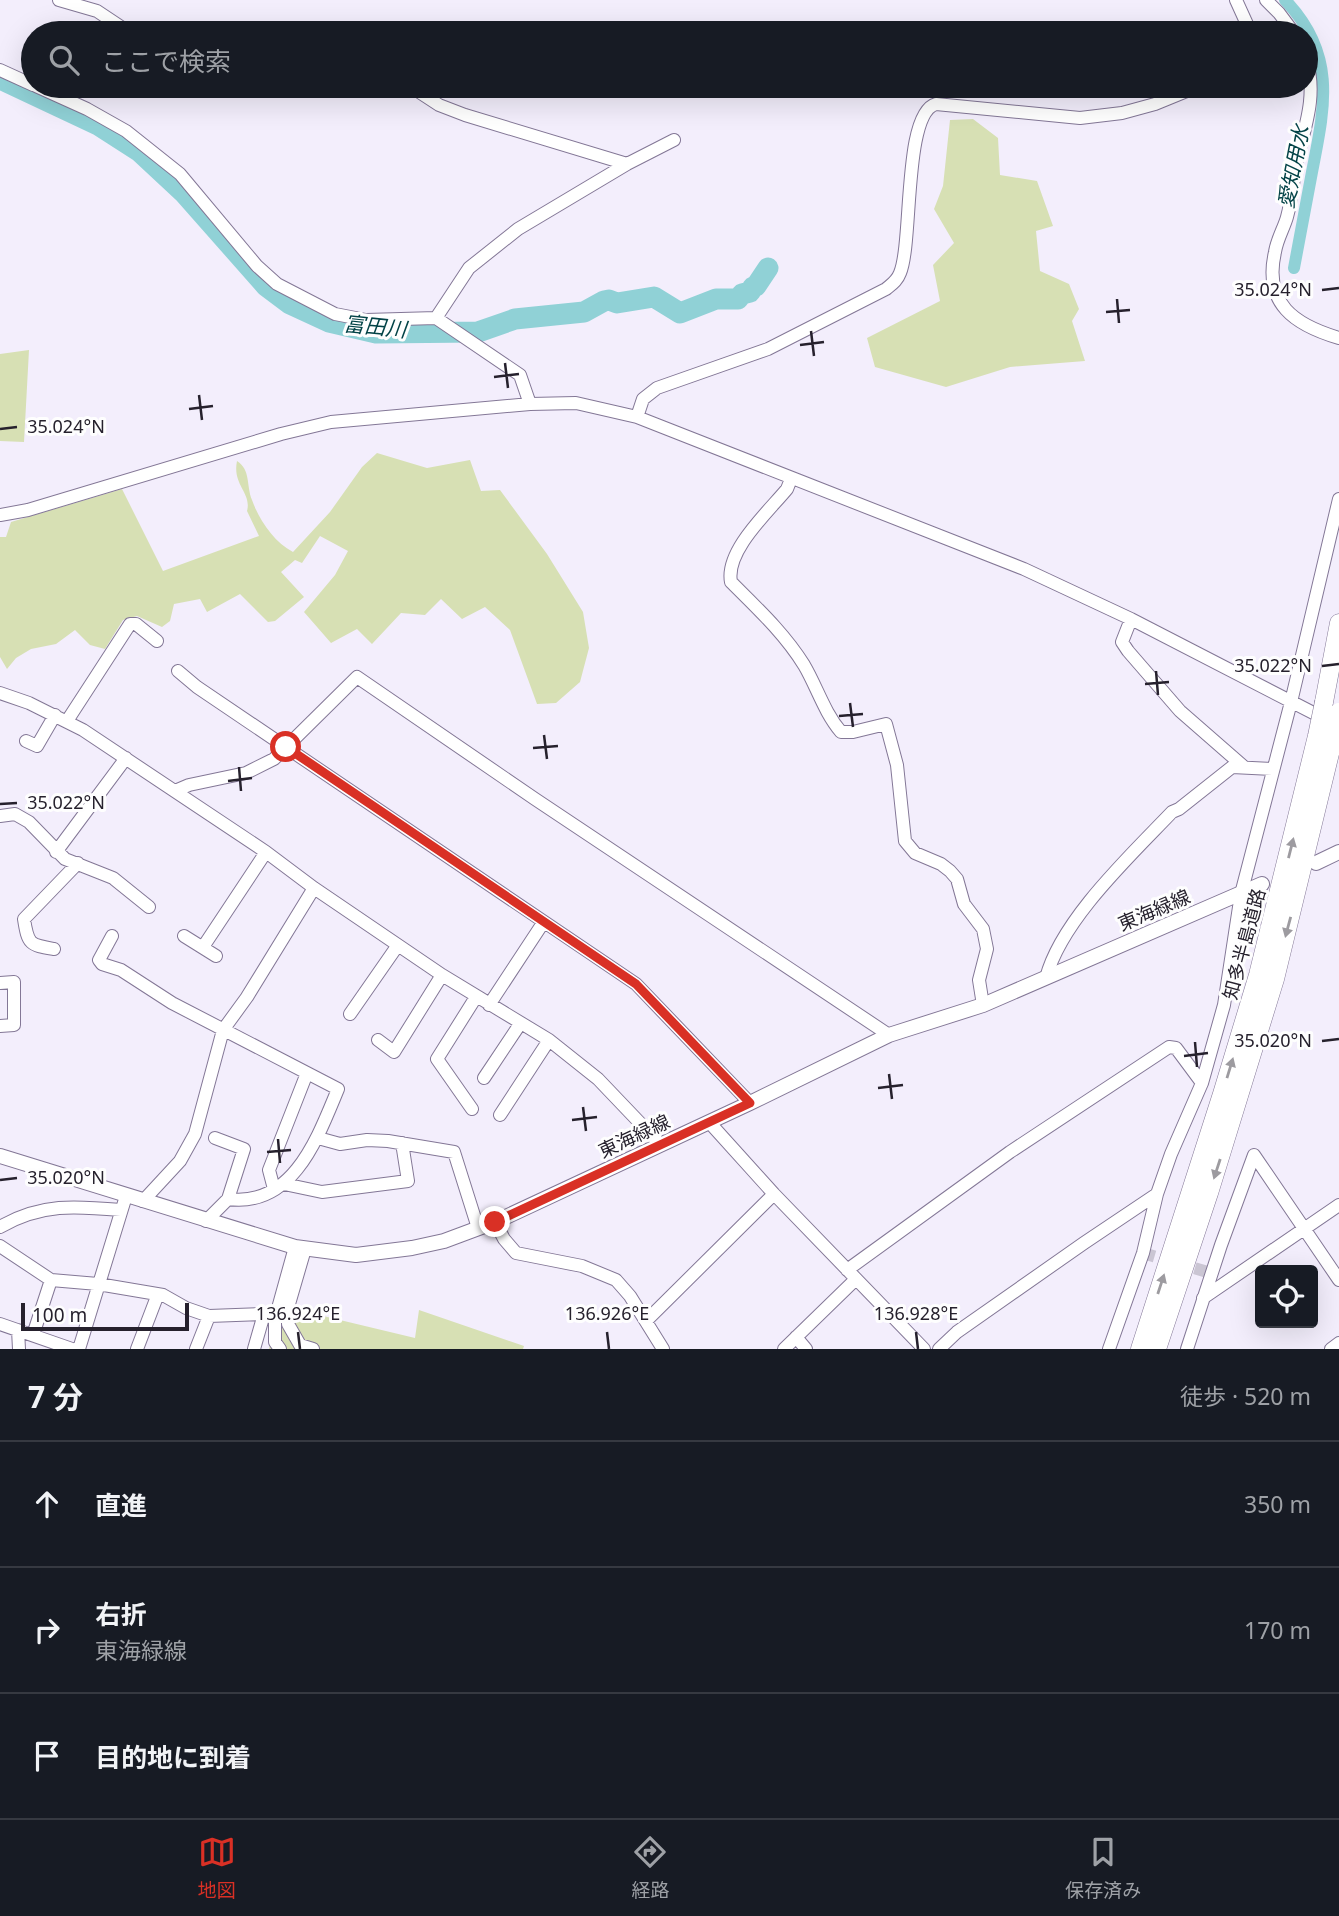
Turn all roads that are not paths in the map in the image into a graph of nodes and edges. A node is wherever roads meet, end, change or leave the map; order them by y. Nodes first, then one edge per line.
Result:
1 (59, 0) edge
2 (1236, 0) edge
3 (1265, 0) edge
4 (112, 21) edge
5 (1246, 21) edge
6 (1285, 21) edge
7 (0, 69) edge
8 (21, 79) edge
9 (64, 98) edge
10 (428, 98) edge
11 (1170, 98) edge
12 (1310, 98) edge
13 (674, 140) dead end
14 (627, 164) junction
15 (436, 318) junction
16 (1339, 338) edge
17 (530, 404) junction
18 (637, 417) junction
19 (791, 480) junction
20 (1339, 499) edge
21 (0, 515) edge
22 (1131, 620) junction
23 (1339, 623) edge
24 (158, 641) dead end
25 (178, 671) dead end
26 (0, 693) edge
27 (1291, 702) junction
28 (1331, 707) edge
29 (61, 718) junction
30 (1330, 735) edge
31 (26, 741) dead end
32 (286, 747) junction
33 (126, 758) junction
34 (1243, 766) junction
35 (1273, 769) junction
36 (175, 792) junction
37 (0, 816) edge
38 (57, 852) junction
39 (266, 852) junction
40 (1338, 854) edge
41 (78, 863) junction
42 (1316, 863) dead end
43 (1262, 884) dead end
44 (314, 888) junction
45 (1241, 894) junction
46 (149, 906) dead end
47 (542, 923) junction
48 (112, 936) dead end
49 (184, 936) dead end
50 (398, 944) junction
51 (203, 947) junction
52 (54, 949) dead end
53 (216, 956) dead end
54 (442, 975) junction
55 (1046, 978) junction
56 (0, 982) edge
57 (476, 997) junction
58 (489, 1005) junction
59 (983, 1005) junction
60 (350, 1014) dead end
61 (520, 1024) junction
62 (0, 1026) edge
63 (223, 1030) junction
64 (889, 1035) junction
65 (378, 1040) dead end
66 (549, 1040) junction
67 (307, 1073) junction
68 (484, 1078) dead end
69 (1202, 1083) junction
70 (750, 1103) junction
71 (472, 1109) dead end
72 (500, 1115) dead end
73 (709, 1122) junction
74 (215, 1138) dead end
75 (318, 1138) junction
76 (402, 1143) junction
77 (661, 1145) junction
78 (0, 1156) edge
79 (279, 1186) junction
80 (1157, 1194) junction
81 (774, 1195) junction
82 (229, 1199) junction
83 (143, 1201) junction
84 (124, 1203) junction
85 (1339, 1205) edge
86 (206, 1220) junction
87 (495, 1222) junction
88 (0, 1227) edge
89 (478, 1228) junction
90 (1304, 1229) junction
91 (0, 1246) edge
92 (300, 1248) junction
93 (852, 1275) junction
94 (51, 1280) junction
95 (1339, 1280) edge
96 (98, 1284) junction
97 (158, 1294) junction
98 (1202, 1298) junction
99 (209, 1315) junction
100 (646, 1321) junction
101 (0, 1324) edge
102 (18, 1330) junction
103 (33, 1335) junction
104 (796, 1337) junction
105 (1339, 1343) edge
106 (19, 1349) edge
107 (72, 1349) edge
108 (79, 1349) edge
109 (137, 1349) edge
110 (196, 1349) edge
111 (254, 1349) edge
112 (280, 1349) edge
113 (313, 1349) edge
114 (663, 1349) edge
115 (784, 1349) edge
116 (806, 1349) edge
117 (924, 1349) edge
118 (939, 1349) edge
119 (1109, 1349) edge
120 (1140, 1349) edge
121 (1157, 1349) edge
122 (1187, 1349) edge
123 (1331, 1349) edge

1 - 4 street
2 - 5 street
3 - 6 street
7 - 8 street
9 - 15 street
10 - 14 street
11 - 18 street
12 - 16 street
13 - 14 street
14 - 15 street
15 - 17 street
17 - 18 street
17 - 21 street
18 - 19 street
19 - 22 street
19 - 59 street
20 - 27 street
22 - 27 street
22 - 34 street
23 - 28 highway, 知多半島道路
24 - 29 street
25 - 32 street
26 - 29 street
27 - 30 street
27 - 35 street
28 - 30 highway, 知多半島道路, bridge
29 - 31 street
29 - 33 street
120 -> 30 highway, 知多半島道路
30 -> 121 highway, 知多半島道路
32 - 36 street
32 - 47 street
32 - 64 street
33 - 36 street
33 - 38 street
34 - 35 street
34 - 55 street
35 - 45 street
36 - 39 street
37 - 38 street
38 - 41 street
39 - 44 street
39 - 51 street
40 - 42 main road
41 - 46 street
41 - 52 street
43 - 45 main road, 東海緑線
44 - 50 street
44 - 63 street
45 - 55 main road, 東海緑線
45 - 69 street
47 - 58 street
47 - 70 street
48 - 63 street
49 - 51 street
50 - 54 street
50 - 60 street
51 - 53 street
54 - 57 street
54 - 65 street
55 - 59 main road, 東海緑線
56 - 62 street
57 - 58 street
57 - 71 street
58 - 61 street
59 - 64 main road, 東海緑線
61 - 66 street
61 - 68 street
63 - 67 street
63 - 83 street
64 - 70 main road, 東海緑線
66 - 72 street
66 - 77 street
67 - 75 street
67 - 79 street
69 - 80 street
69 - 93 street
70 - 73 main road, 東海緑線
73 - 77 main road, 東海緑線
73 - 81 street
74 - 82 street
75 - 76 street
75 - 79 street
76 - 79 street
76 - 89 street
77 - 87 main road, 東海緑線
78 - 84 main road, 東海緑線
79 - 82 street
80 - 118 street
80 - 119 street
81 - 93 street
81 - 100 street
82 - 86 street
83 - 84 main road, 東海緑線
83 - 86 main road, 東海緑線
84 - 88 street
84 - 96 street
85 - 90 street
86 - 92 main road, 東海緑線
87 - 89 main road, 東海緑線
87 - 100 street
89 - 92 main road, 東海緑線
90 - 95 street
90 - 98 street
90 - 98 street
91 - 94 street
92 - 112 street
92 - 113 street
93 - 104 street
93 - 117 street
94 - 96 street
94 - 103 street
96 - 97 street
96 - 108 street
97 - 99 street
97 - 109 street
98 - 122 street
99 - 110 street
99 - 111 street
100 - 114 street
101 - 102 street
102 - 103 street
102 - 106 street
103 - 107 street
104 - 115 street
104 - 116 street
105 - 123 street

